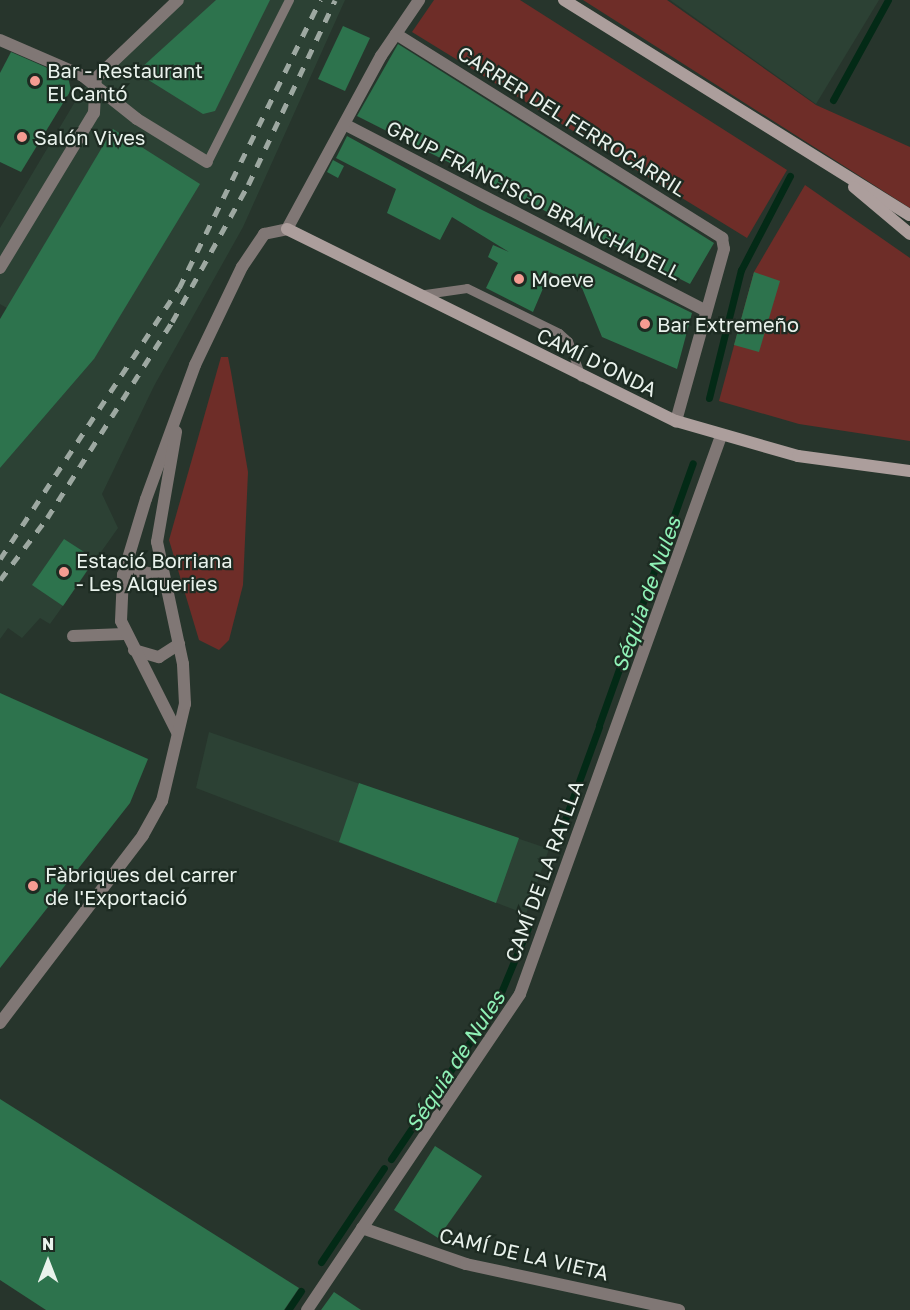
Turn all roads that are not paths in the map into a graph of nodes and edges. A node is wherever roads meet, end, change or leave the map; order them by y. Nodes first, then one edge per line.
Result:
1 (178, 0) edge
2 (289, 0) edge
3 (419, 0) edge
4 (564, 0) edge
5 (396, 34) junction
6 (0, 40) edge
7 (98, 86) junction
8 (346, 125) junction
9 (207, 162) joint
10 (833, 168) junction
11 (910, 215) edge
12 (287, 229) junction
13 (910, 234) edge
14 (0, 268) edge
15 (416, 296) junction
16 (704, 310) junction
17 (581, 378) junction
18 (179, 409) junction
19 (676, 422) junction
20 (721, 436) junction
21 (910, 471) edge
22 (123, 575) junction
23 (162, 576) junction
24 (124, 634) junction
25 (73, 636) dead end
26 (179, 644) junction
27 (133, 650) junction
28 (177, 732) junction
29 (0, 1023) edge
30 (362, 1228) junction
31 (307, 1310) edge
32 (679, 1310) edge

1 - 7 street
2 - 9 lane
3 - 5 street
4 - 10 street
5 - 8 street
5 - 16 street, CARRER DEL FERROCARRIL
6 - 7 street
7 - 9 street
7 - 14 street
8 - 12 street
8 - 16 street, GRUP FRANCISCO BRANCHADELL
10 - 11 street
10 - 13 street
12 - 15 street, CAMÍ D'ONDA
12 - 18 street
15 - 17 street, CAMÍ D'ONDA
15 - 17 lane
16 - 19 street
17 - 19 street, CAMÍ D'ONDA
18 - 22 street
18 - 23 street
19 - 20 street, CAMÍ D'ONDA
20 - 21 street, CAMÍ D'ONDA
20 - 30 street, CAMÍ DE LA RATLLA
22 - 23 street
22 - 24 street
23 - 26 street
24 - 25 street
24 - 27 street
26 - 27 street
26 - 28 street
27 - 28 street
28 - 29 street
30 - 31 street, CAMÍ DE LA RATLLA
30 - 32 street, CAMÍ DE LA VIETA

